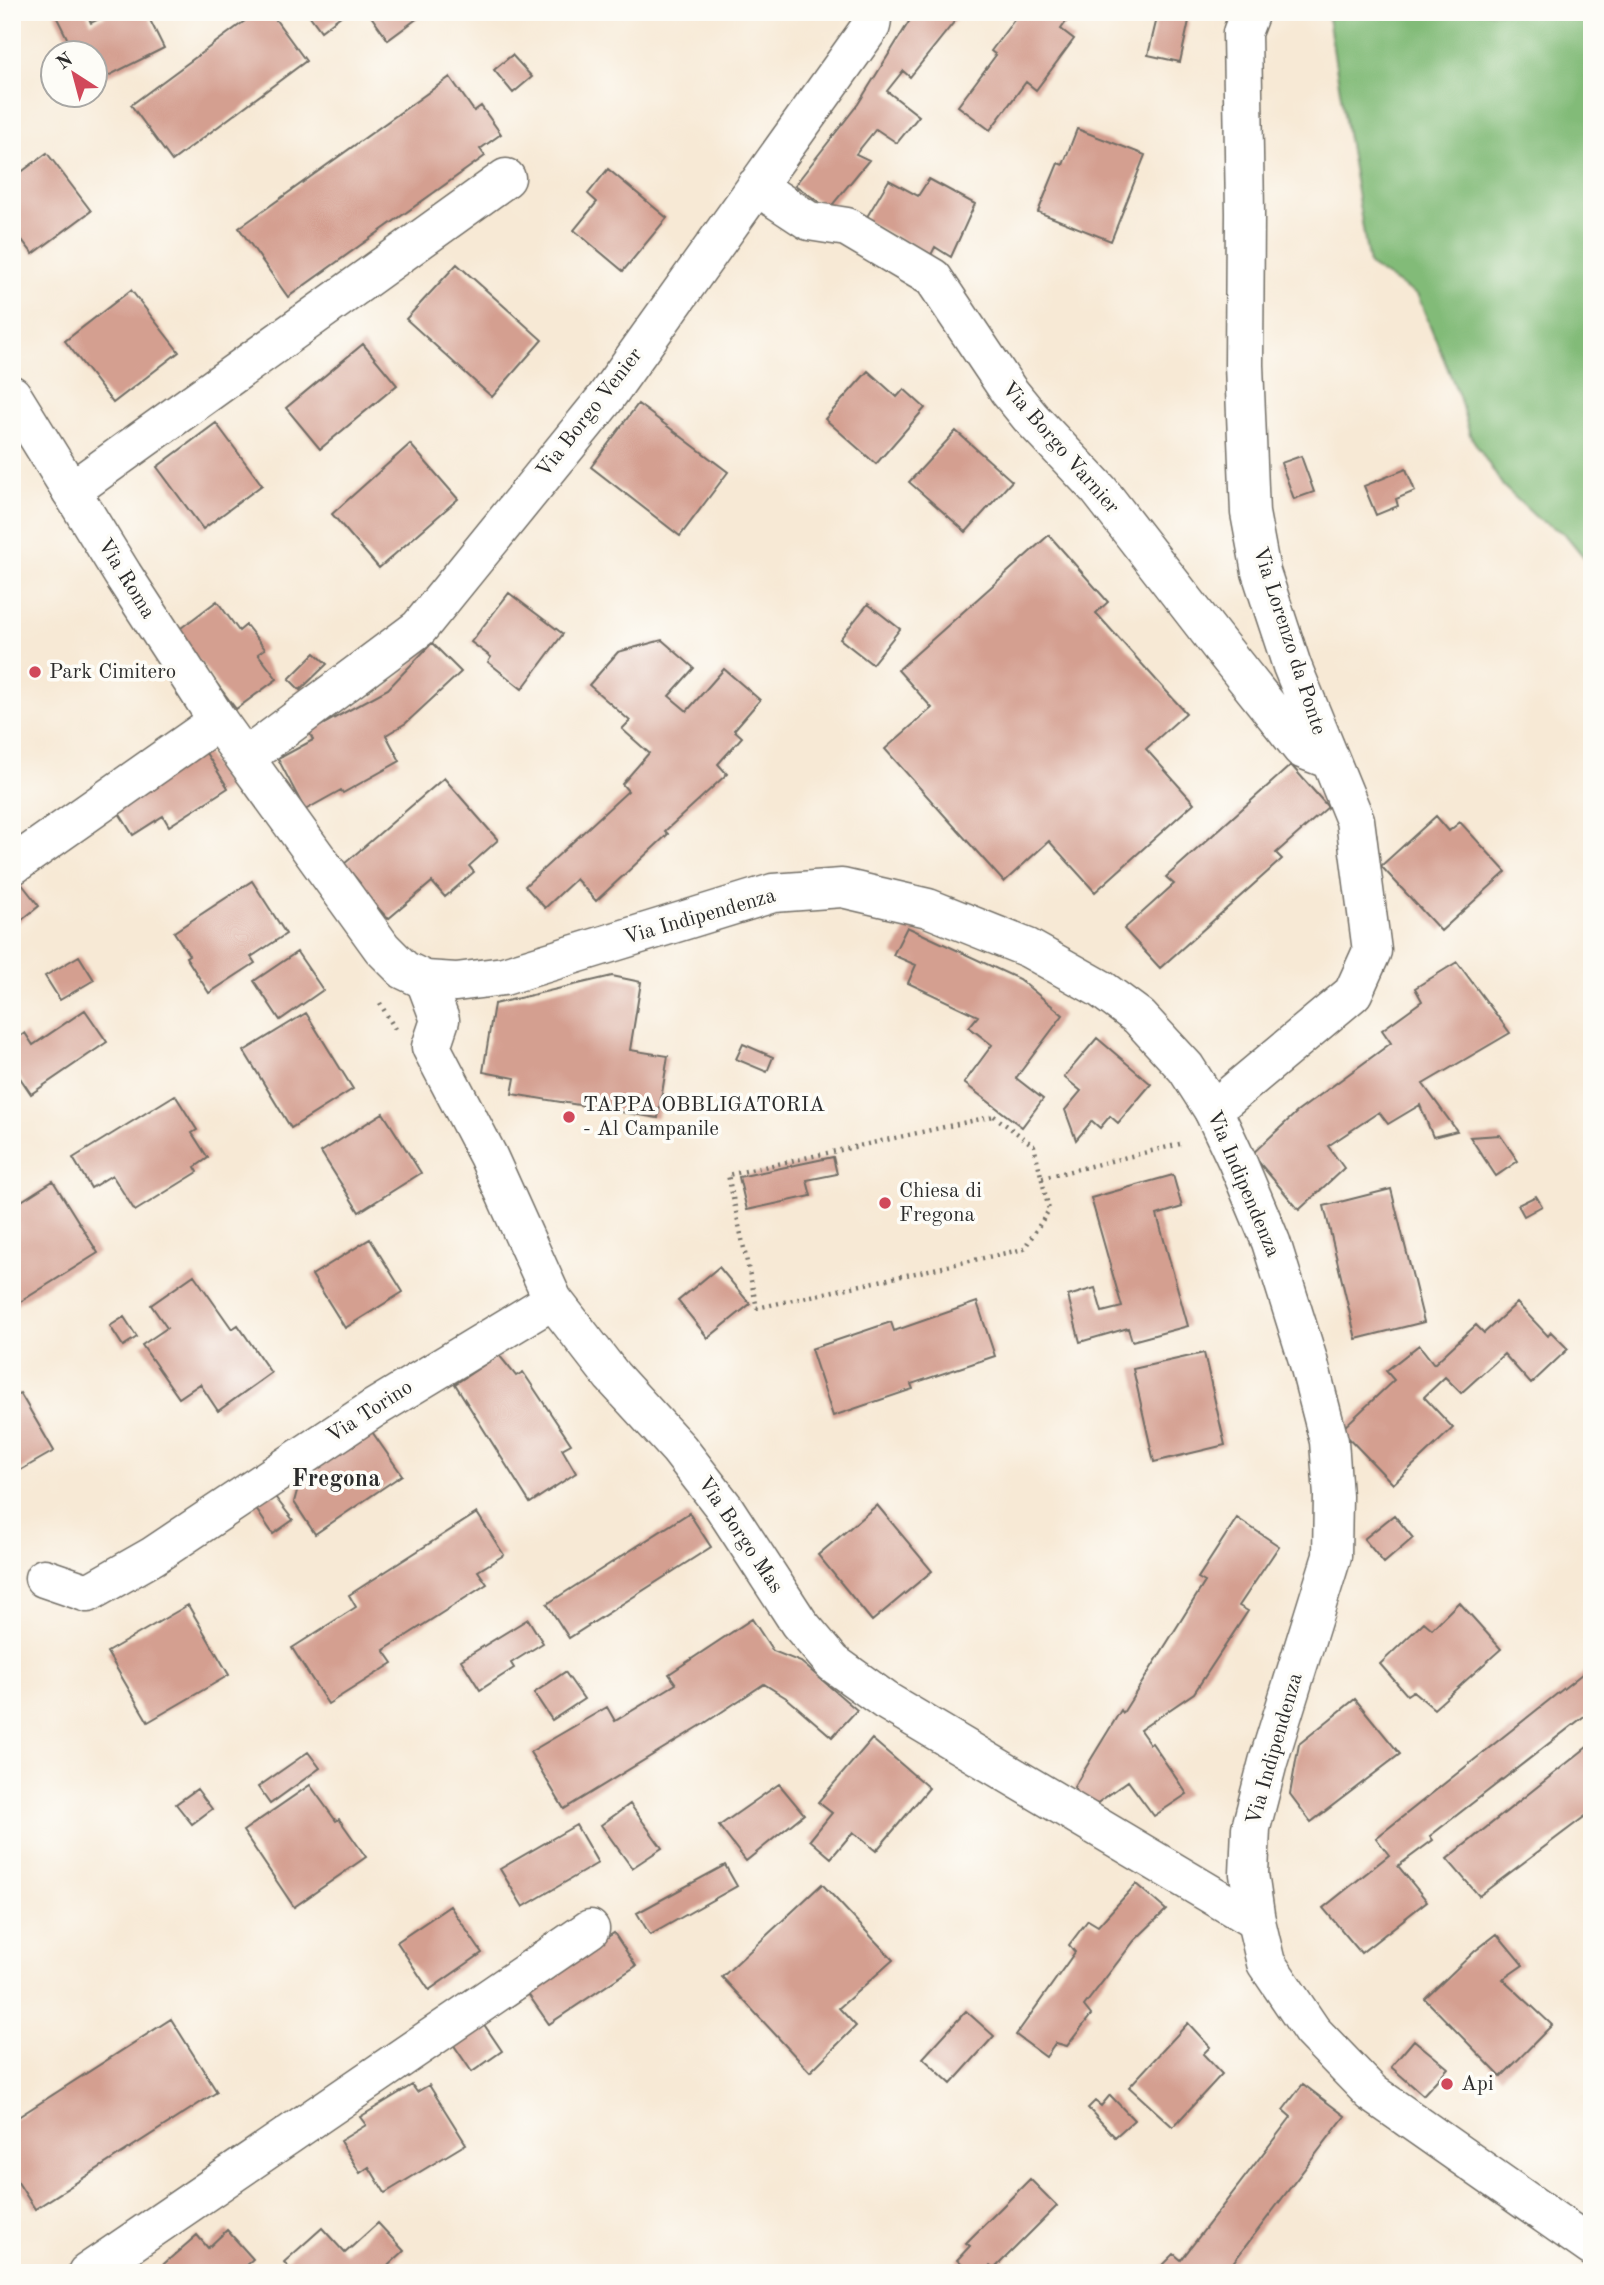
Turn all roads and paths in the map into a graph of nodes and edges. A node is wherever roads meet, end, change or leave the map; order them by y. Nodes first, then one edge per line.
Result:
1 (873, 12) edge
2 (1250, 12) edge
3 (506, 178) dead end
4 (756, 186) junction
5 (14, 404) edge
6 (71, 491) junction
7 (218, 721) junction
8 (245, 758) junction
9 (1328, 759) junction
10 (12, 866) edge
11 (425, 980) junction
12 (1213, 1110) junction
13 (1182, 1143) dead end
14 (1042, 1178) junction
15 (552, 1300) junction
16 (44, 1578) dead end
17 (1256, 1921) junction
18 (590, 1928) dead end
19 (1592, 2247) edge
20 (87, 2273) edge

1 - 4 street, Via Borgo Venier
2 - 9 street, Via Lorenzo da Ponte
3 - 6 street
4 - 8 street, Via Borgo Venier
4 - 9 street, Via Borgo Varnier
5 - 6 street, Via Roma
6 - 7 street, Via Roma
7 - 8 street, Via Roma
7 - 10 street
8 - 11 street, Via Indipendenza
9 - 12 street, Via Lorenzo da Ponte
11 - 12 street, Via Indipendenza
11 - 15 street, Via Borgo Mas
12 - 17 street, Via Indipendenza
13 - 14 path
14 - 14 path
15 - 16 street, Via Torino
15 - 17 street, Via Borgo Mas
17 - 19 street, Via Indipendenza
18 - 20 street

